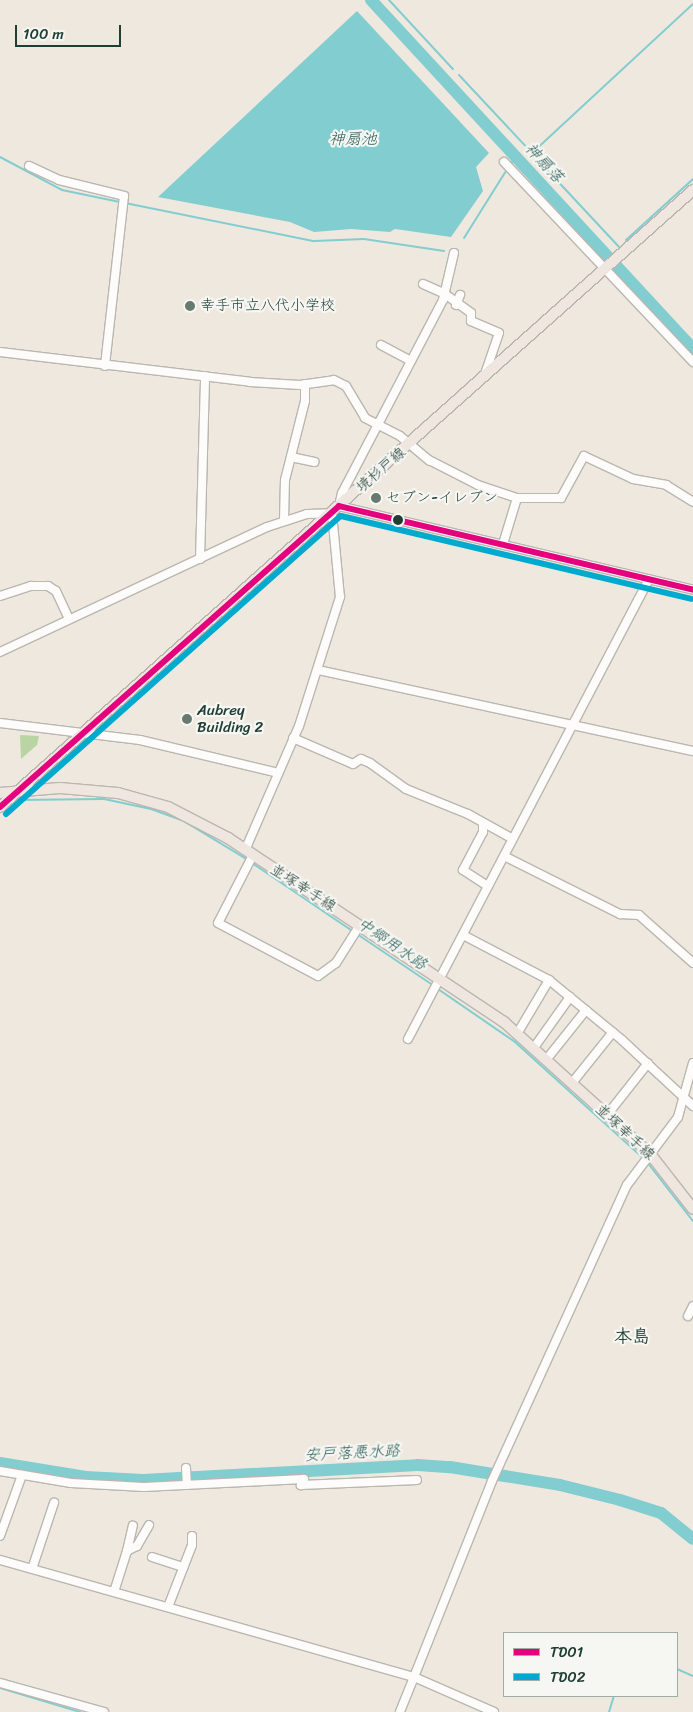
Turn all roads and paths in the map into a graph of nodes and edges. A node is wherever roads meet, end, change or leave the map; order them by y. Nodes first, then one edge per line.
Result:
1 (504, 162) dead end
2 (29, 166) dead end
3 (693, 190) edge
4 (454, 253) dead end
5 (606, 269) junction
6 (423, 284) dead end
7 (445, 294) junction
8 (460, 295) dead end
9 (456, 305) junction
10 (381, 345) dead end
11 (0, 352) edge
12 (411, 361) junction
13 (693, 362) edge
14 (105, 366) junction
15 (205, 376) junction
16 (484, 377) junction
17 (305, 384) junction
18 (378, 424) junction
19 (409, 445) junction
20 (291, 457) junction
21 (314, 462) dead end
22 (517, 498) junction
23 (693, 502) edge
24 (336, 509) junction
25 (284, 520) junction
26 (503, 544) junction
27 (200, 559) junction
28 (649, 579) junction
29 (693, 590) edge
30 (0, 596) edge
31 (69, 619) junction
32 (0, 652) edge
33 (318, 670) junction
34 (0, 723) edge
35 (572, 725) junction
36 (84, 732) junction
37 (294, 738) junction
38 (693, 751) edge
39 (278, 773) junction
40 (18, 791) junction
41 (0, 793) edge
42 (0, 807) edge
43 (483, 823) junction
44 (513, 839) junction
45 (249, 852) junction
46 (504, 856) junction
47 (488, 886) junction
48 (360, 925) junction
49 (463, 935) junction
50 (693, 963) edge
51 (441, 978) junction
52 (549, 980) junction
53 (570, 997) junction
54 (586, 1010) junction
55 (613, 1032) junction
56 (517, 1034) junction
57 (408, 1038) dead end
58 (533, 1049) junction
59 (546, 1060) junction
60 (648, 1063) junction
61 (693, 1063) edge
62 (572, 1083) junction
63 (683, 1095) junction
64 (693, 1106) edge
65 (607, 1115) junction
66 (651, 1155) junction
67 (692, 1207) edge
68 (693, 1306) edge
69 (688, 1316) dead end
70 (186, 1468) dead end
71 (0, 1471) edge
72 (22, 1475) junction
73 (417, 1480) dead end
74 (187, 1485) junction
75 (54, 1503) dead end
76 (148, 1525) dead end
77 (133, 1526) dead end
78 (0, 1536) edge
79 (192, 1536) dead end
80 (127, 1550) junction
81 (152, 1557) dead end
82 (0, 1560) edge
83 (183, 1567) junction
84 (32, 1569) junction
85 (114, 1592) junction
86 (168, 1607) junction
87 (414, 1677) junction
88 (0, 1683) edge
89 (104, 1712) edge
90 (400, 1712) edge
91 (494, 1712) edge

1 - 5 street
2 - 14 street
3 - 5 main road, 境杉戸線
4 - 7 street
5 - 13 street
5 - 16 main road, 境杉戸線
6 - 7 street
7 - 9 street
7 - 12 street
8 - 9 street
9 - 16 street
10 - 12 street
11 - 14 street
12 - 18 street
14 - 15 street
15 - 17 street
15 - 27 street
16 - 19 main road, 境杉戸線
17 - 18 street
17 - 20 street
18 - 19 street
18 - 24 street
19 - 22 street
19 - 24 main road, 境杉戸線
20 - 21 street
20 - 25 street
22 - 23 street
22 - 26 street
24 - 25 street
24 - 26 street
24 - 33 street
24 - 36 main road, 境杉戸線
25 - 27 street
26 - 28 street
27 - 31 street
28 - 29 street
28 - 35 street
30 - 31 street
31 - 32 street
33 - 35 street
33 - 37 street
34 - 36 street
35 - 38 street
35 - 44 street
36 - 39 street
36 - 40 main road, 境杉戸線
37 - 39 street
37 - 43 street
39 - 45 street
40 - 41 main road, 並塚幸手線
40 - 42 main road, 境杉戸線
40 - 45 main road, 並塚幸手線
43 - 44 street
43 - 47 street
44 - 46 street
45 - 48 main road, 並塚幸手線
45 - 48 street
46 - 47 street
46 - 50 street
47 - 49 street
48 - 51 main road, 並塚幸手線
49 - 51 street
49 - 52 street
51 - 56 main road, 並塚幸手線
51 - 57 street
52 - 53 street
52 - 56 street
53 - 54 street
53 - 58 street
54 - 55 street
54 - 59 street
55 - 60 street
55 - 62 street
56 - 58 main road, 並塚幸手線
58 - 59 main road, 並塚幸手線
59 - 62 main road, 並塚幸手線
60 - 63 street
60 - 65 street
61 - 63 street
62 - 65 main road, 並塚幸手線
63 - 64 street
63 - 66 street
65 - 66 main road, 並塚幸手線
66 - 67 main road, 並塚幸手線
66 - 87 street
68 - 69 street
70 - 74 street
71 - 72 street
72 - 74 street
72 - 78 street
73 - 74 street
75 - 84 street
76 - 80 street
77 - 80 street
79 - 83 street
80 - 85 street
81 - 83 street
82 - 84 street
83 - 86 street
84 - 85 street
85 - 86 street
86 - 87 street
87 - 90 street
87 - 91 street
88 - 89 street

